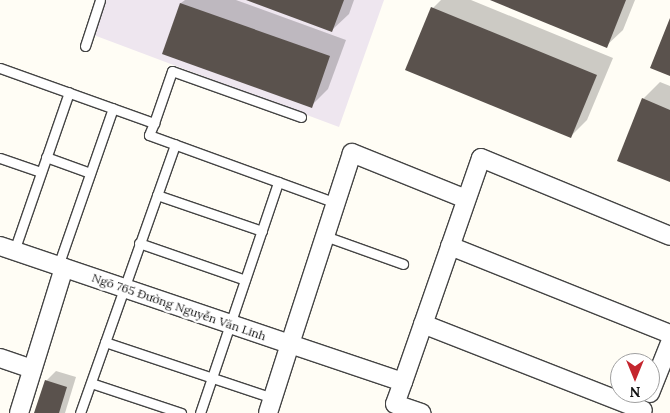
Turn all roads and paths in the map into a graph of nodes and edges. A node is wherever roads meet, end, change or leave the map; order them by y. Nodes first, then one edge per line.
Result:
1 (100, 0) edge
2 (85, 46) dead end
3 (0, 68) edge
4 (69, 92) junction
5 (113, 108) junction
6 (301, 117) dead end
7 (154, 123) junction
8 (175, 144) junction
9 (46, 157) junction
10 (0, 158) edge
11 (41, 172) junction
12 (90, 173) junction
13 (278, 182) junction
14 (157, 195) junction
15 (466, 199) junction
16 (336, 203) junction
17 (262, 231) junction
18 (325, 236) junction
19 (670, 236) edge
20 (139, 243) junction
21 (450, 246) junction
22 (7, 249) edge
23 (402, 264) dead end
24 (61, 267) junction
25 (245, 280) junction
26 (123, 288) junction
27 (230, 324) junction
28 (423, 324) junction
29 (670, 334) edge
30 (105, 342) junction
31 (670, 343) edge
32 (290, 344) junction
33 (0, 358) edge
34 (660, 368) edge
35 (32, 369) junction
36 (212, 378) junction
37 (403, 382) junction
38 (91, 383) junction
39 (270, 406) edge
40 (642, 412) edge
41 (19, 413) edge
42 (80, 413) edge
43 (181, 413) edge
44 (200, 413) edge
45 (421, 413) edge

1 - 2 lane
3 - 4 lane
4 - 5 lane
4 - 9 lane
5 - 7 lane
5 - 12 lane
6 - 7 lane
7 - 8 lane
8 - 13 lane
8 - 14 lane
9 - 11 lane
9 - 12 lane
10 - 11 lane
11 - 22 lane
12 - 24 lane
13 - 16 lane
13 - 17 lane
14 - 17 lane
14 - 20 lane
15 - 16 street
15 - 19 street
15 - 21 street
16 - 18 street
17 - 25 lane
18 - 23 lane
18 - 32 street
20 - 25 lane
20 - 26 lane
21 - 28 street
21 - 29 street
22 - 24 street, Ngõ 765 Đường Nguyễn Văn Linh
24 - 26 street, Ngõ 765 Đường Nguyễn Văn Linh
24 - 35 street
25 - 27 lane
26 - 27 street, Ngõ 765 Đường Nguyễn Văn Linh
26 - 30 lane
27 - 32 street, Ngõ 765 Đường Nguyễn Văn Linh
27 - 36 lane
28 - 37 street
28 - 40 street
30 - 36 lane
30 - 38 lane
31 - 34 street
32 - 37 street, Ngõ 765 Đường Nguyễn Văn Linh
32 - 39 street
33 - 35 street
35 - 41 street
36 - 39 lane
36 - 44 lane
37 - 45 street
38 - 42 lane
38 - 43 lane

